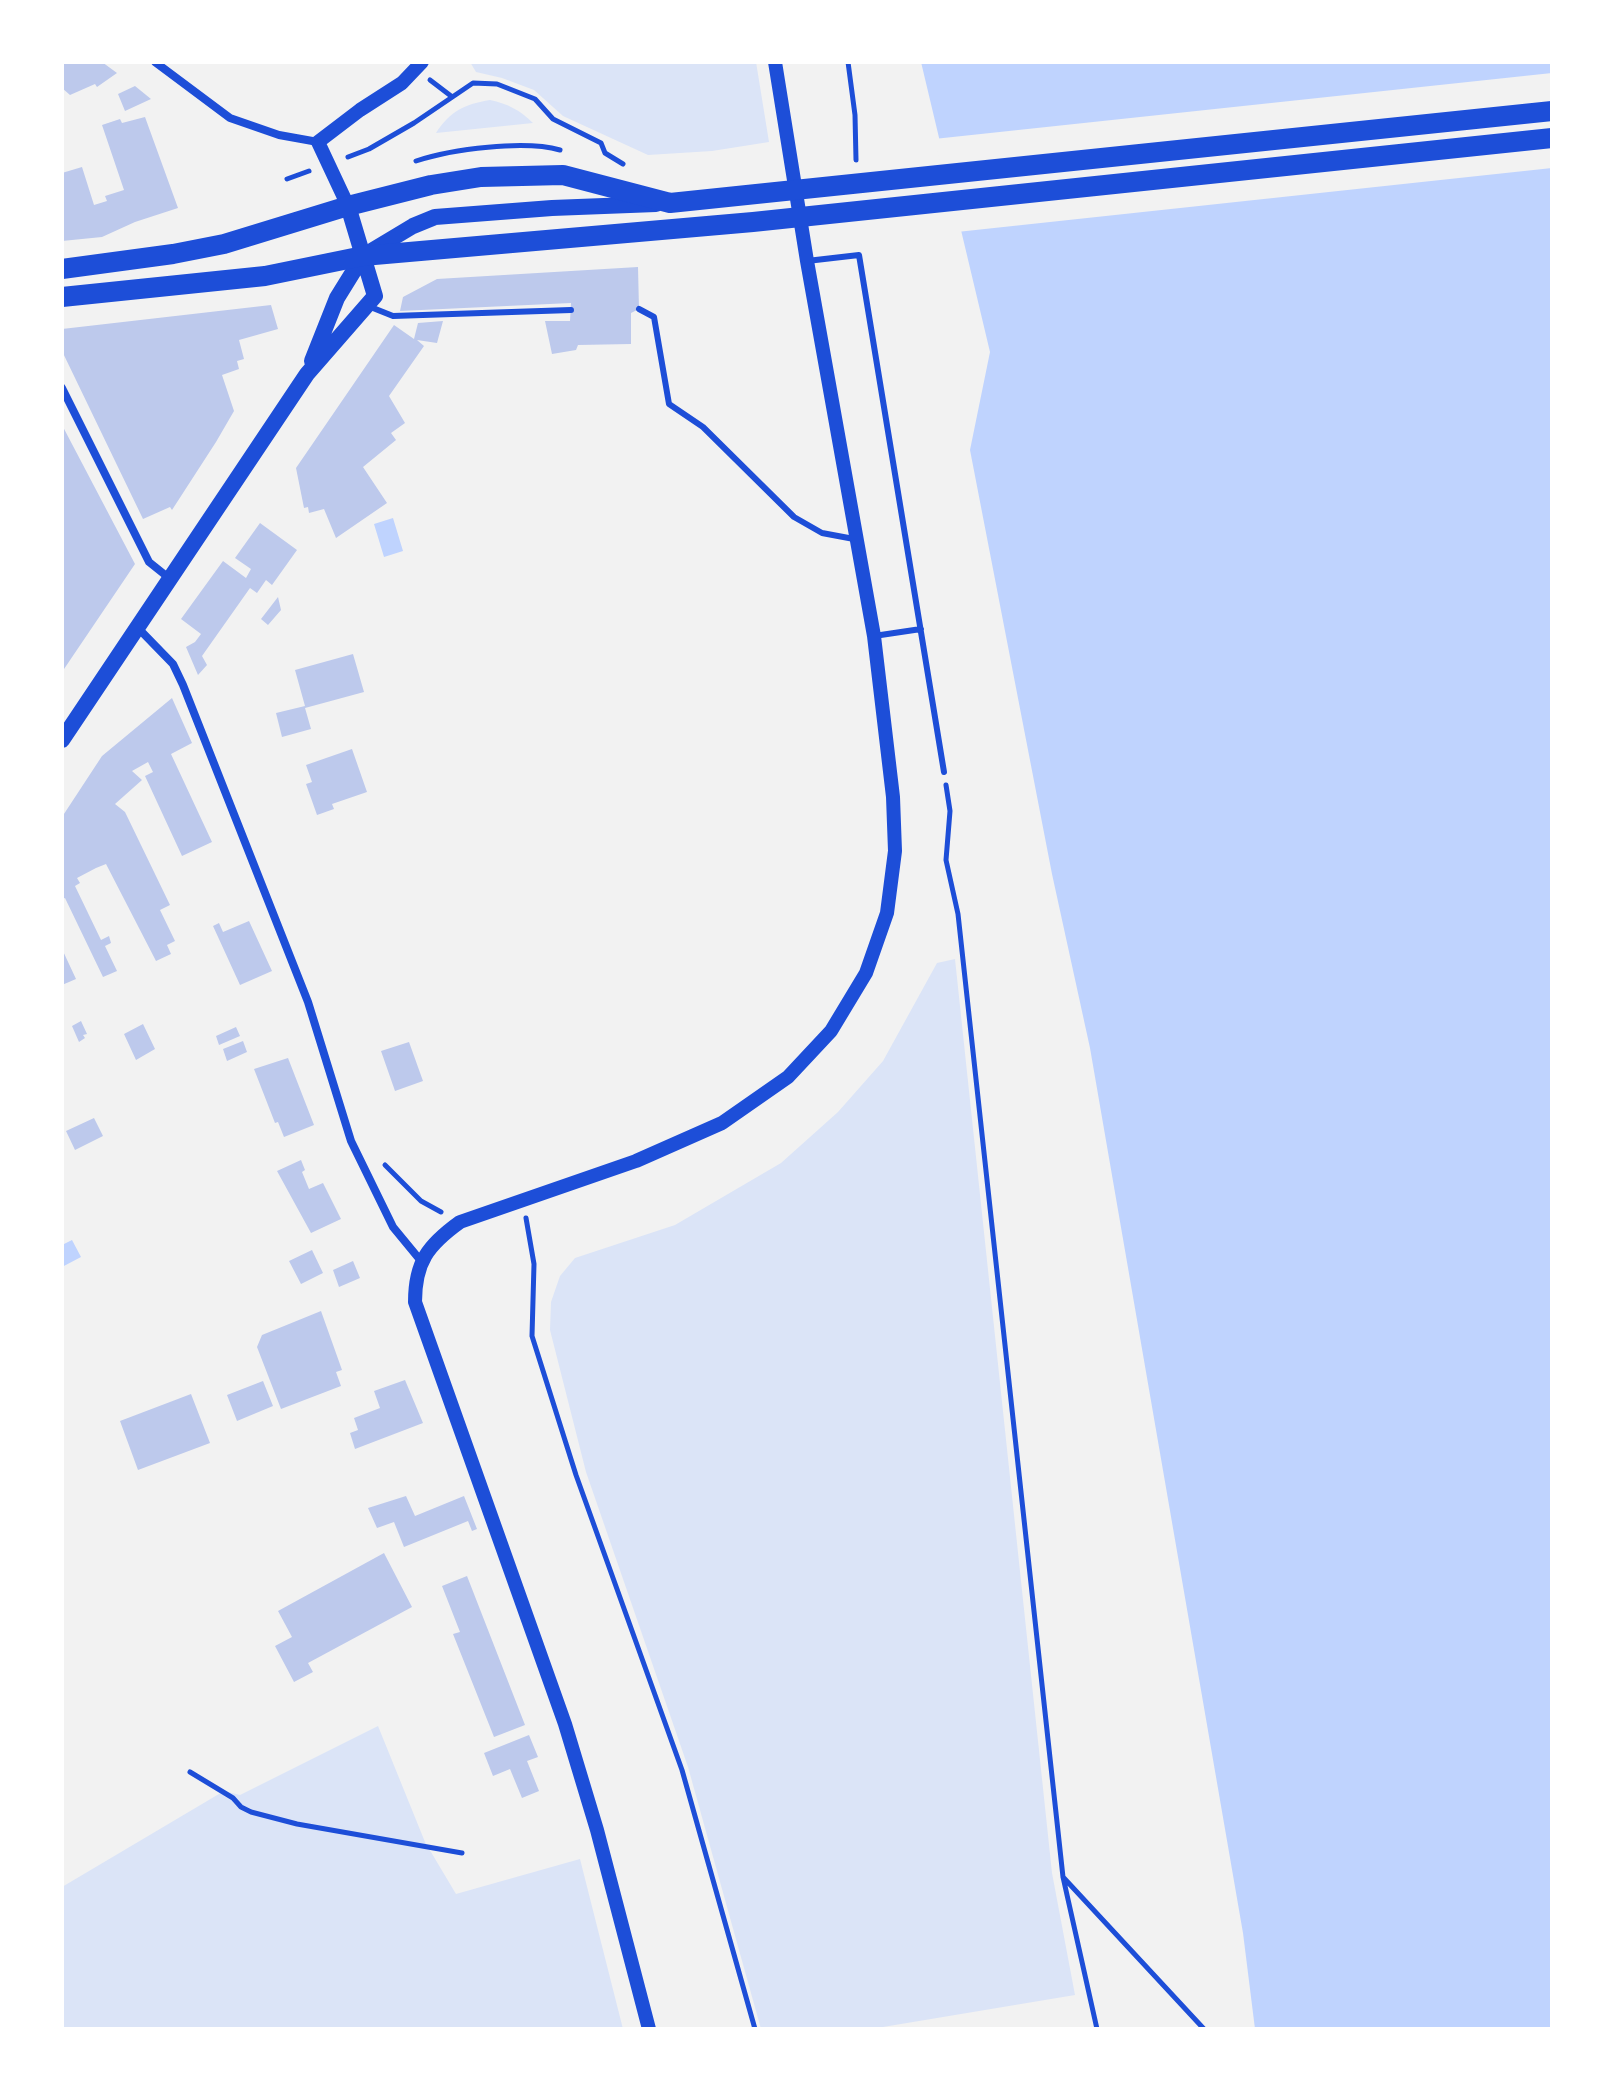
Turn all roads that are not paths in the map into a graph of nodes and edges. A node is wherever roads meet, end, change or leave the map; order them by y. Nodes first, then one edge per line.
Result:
1 (155, 62) edge
2 (422, 62) edge
3 (775, 62) edge
4 (1552, 111) edge
5 (1552, 138) edge
6 (318, 142) junction
7 (670, 203) junction
8 (348, 206) junction
9 (363, 256) junction
10 (807, 261) junction
11 (62, 269) edge
12 (62, 297) edge
13 (368, 306) junction
14 (639, 309) dead end
15 (571, 310) dead end
16 (307, 374) junction
17 (62, 388) edge
18 (858, 540) junction
19 (169, 578) junction
20 (137, 627) junction
21 (921, 629) junction
22 (874, 636) junction
23 (62, 740) edge
24 (944, 772) road end
25 (421, 1261) junction
26 (649, 2029) edge

1 - 6 street
2 - 6 street
3 - 10 street
4 - 7 main road
5 - 9 main road
6 - 8 street
7 - 8 main road
7 - 9 main road
8 - 9 main road
8 - 11 main road
9 - 12 main road
9 - 13 main road
9 - 16 main road
10 - 18 street
10 - 21 lane
13 - 15 lane
13 - 16 main road
14 - 18 lane
16 - 19 main road
17 - 19 street
18 - 22 street
19 - 20 main road
20 - 23 main road
20 - 25 street
21 - 22 lane
21 - 24 lane
22 - 25 street
25 - 26 street

